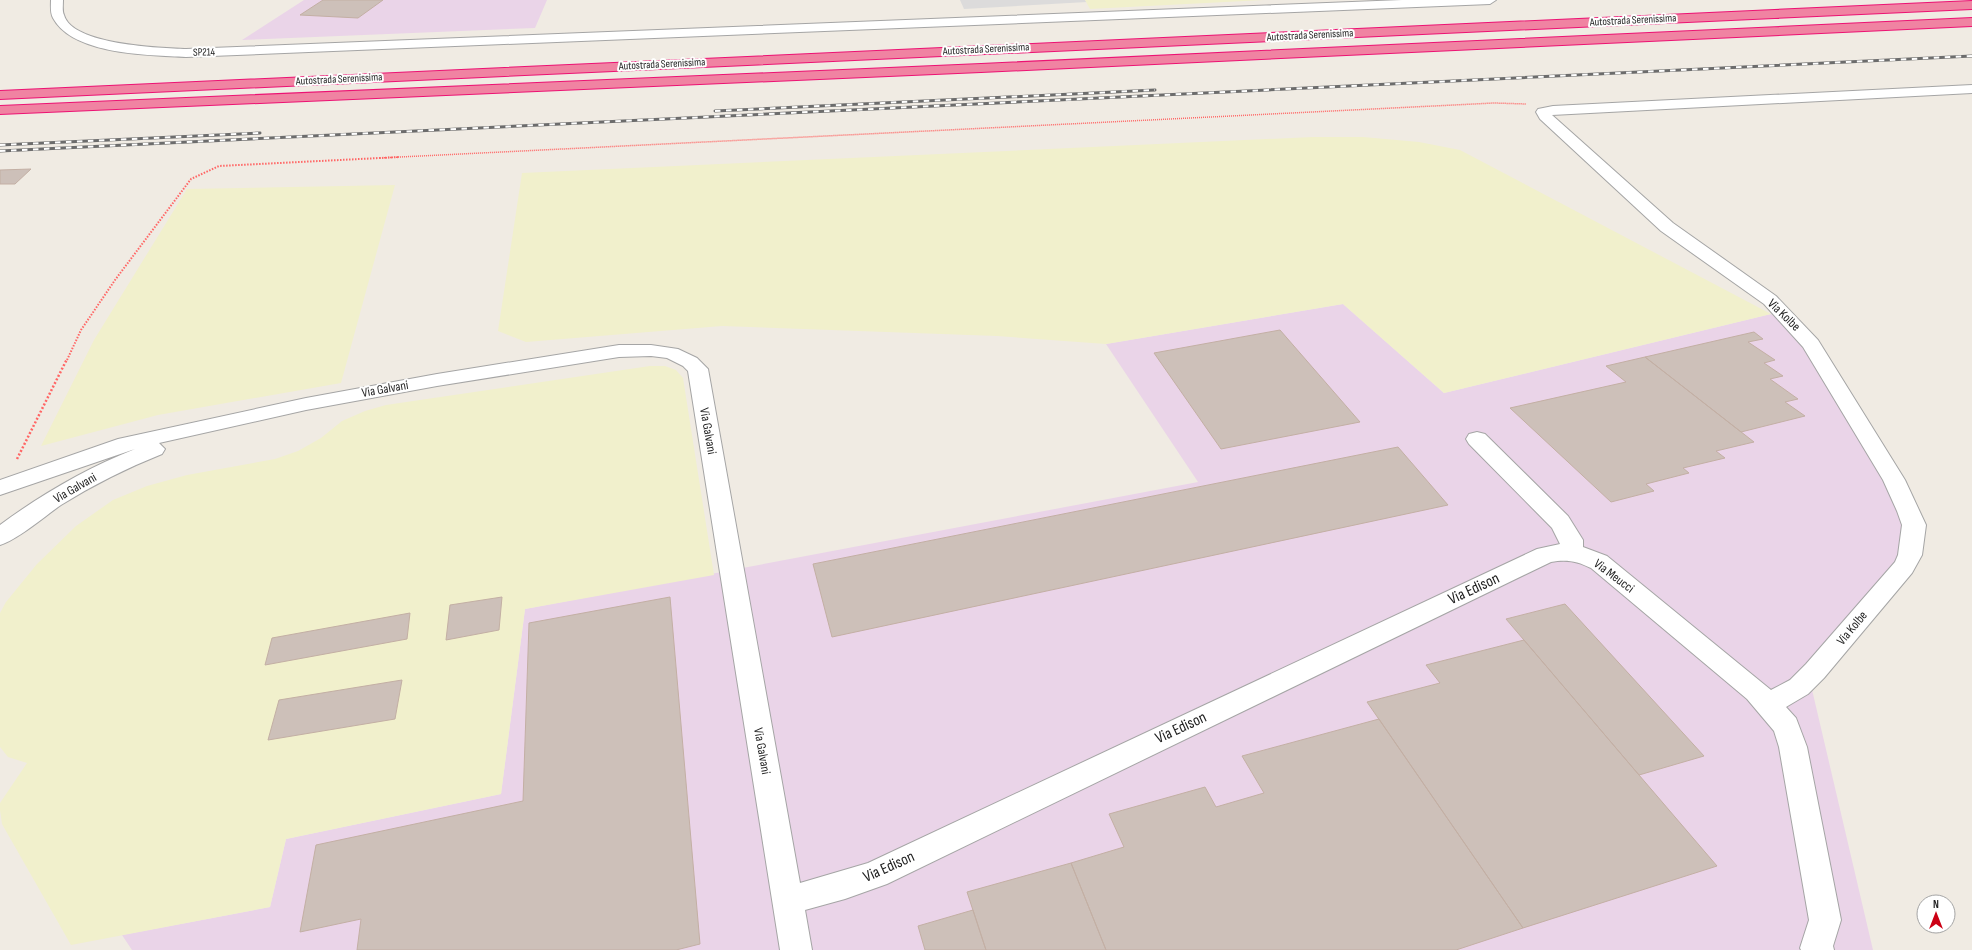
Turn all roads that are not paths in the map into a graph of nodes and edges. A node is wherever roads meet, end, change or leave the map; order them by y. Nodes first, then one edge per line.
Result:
1 (57, 0) edge
2 (1490, 0) edge
3 (1972, 5) edge
4 (1972, 22) edge
5 (1972, 89) edge
6 (0, 94) edge
7 (0, 110) edge
8 (246, 418) junction
9 (1477, 439) dead end
10 (0, 488) edge
11 (0, 537) edge
12 (1572, 553) junction
13 (1768, 704) junction
14 (788, 900) junction
15 (1815, 949) edge
16 (796, 950) edge

1 - 2 street, SP214 / SP214
3 - 6 highway, Autostrada Serenissima
4 - 7 highway, Autostrada Serenissima
5 - 13 street, Via Kolbe
8 - 10 street, Via Galvani
8 - 11 street, Via Galvani
8 - 14 street, Via Galvani
9 - 12 street
12 - 13 street, Via Meucci
12 - 14 street, Via Edison
13 - 15 street
14 - 16 street, Via Galvani

